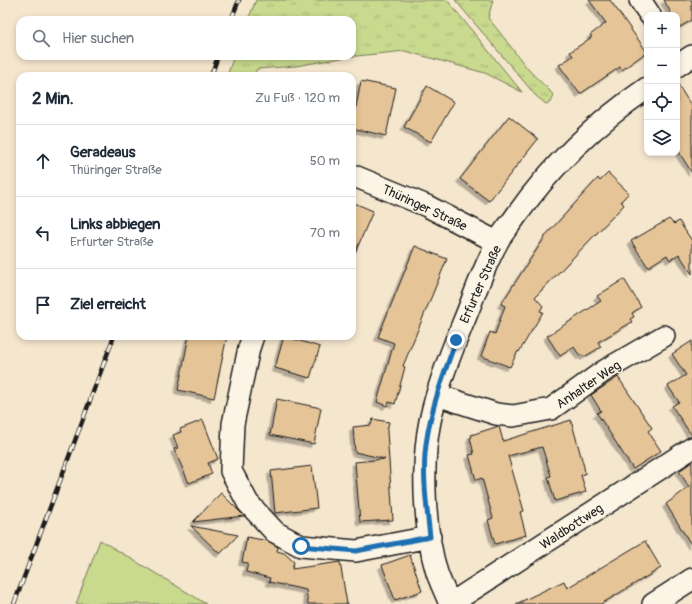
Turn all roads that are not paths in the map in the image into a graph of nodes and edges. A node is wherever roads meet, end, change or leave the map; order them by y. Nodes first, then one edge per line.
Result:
1 (640, 0) edge
2 (648, 12) edge
3 (644, 90) edge
4 (356, 177) edge
5 (497, 242) junction
6 (664, 336) dead end
7 (252, 340) edge
8 (437, 395) junction
9 (692, 448) edge
10 (430, 537) junction
11 (692, 579) edge
12 (677, 598) edge
13 (450, 604) edge
14 (653, 604) edge

1 - 2 street
3 - 5 street, Erfurter Straße
4 - 5 street, Thüringer Straße
5 - 8 street, Erfurter Straße
6 - 8 street, Anhalter Weg
7 - 10 street
8 - 10 street, Erfurter Straße
9 - 13 street, Waldbottweg
10 - 13 street, Erfurter Straße
11 - 12 street
12 - 14 street

